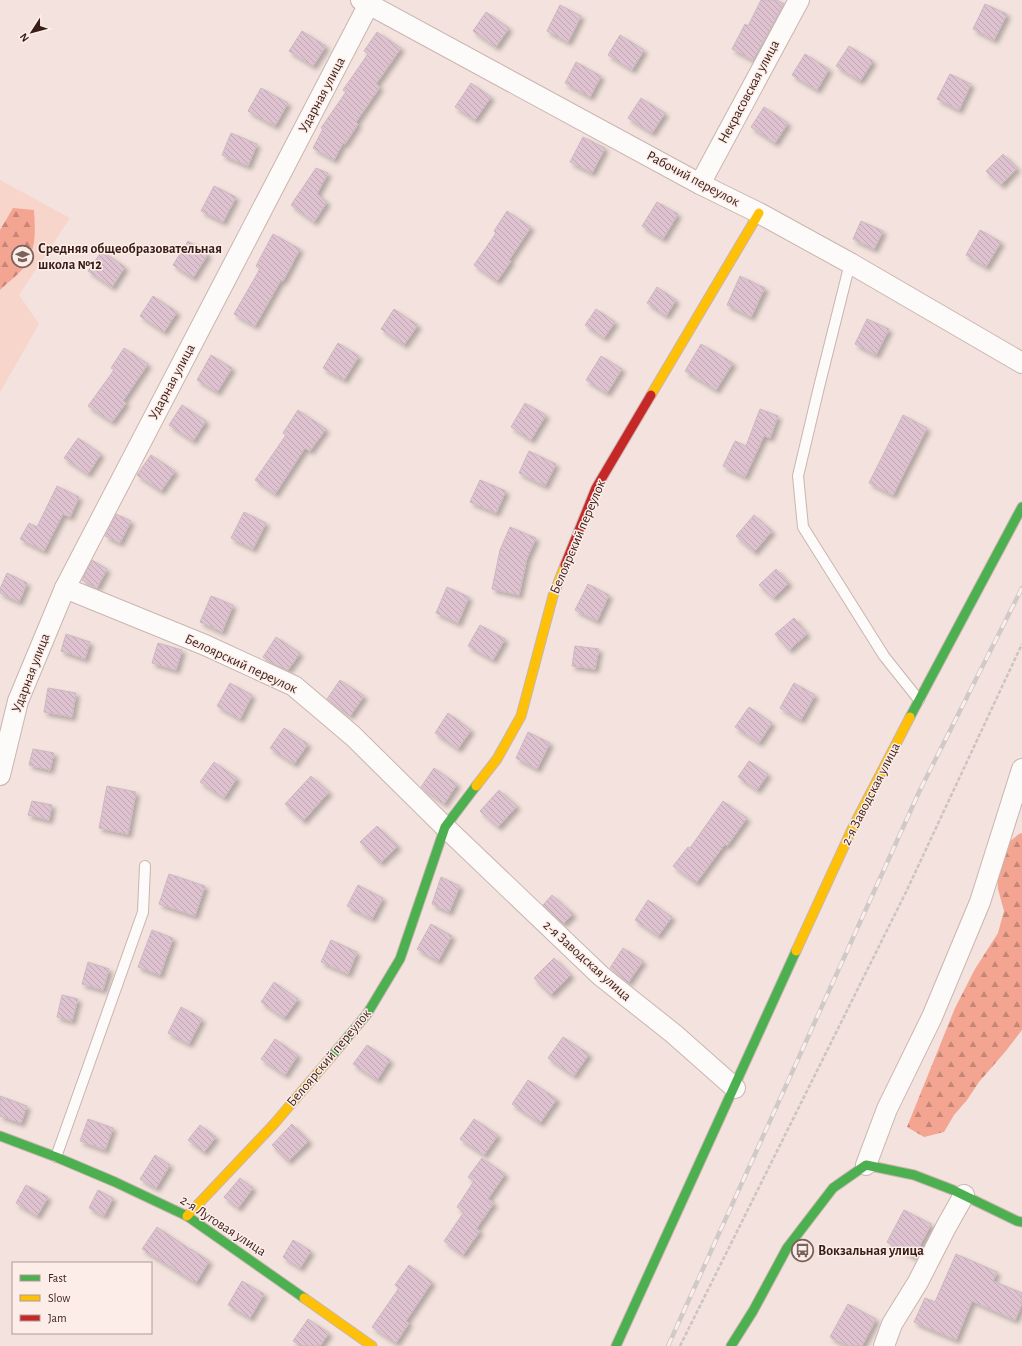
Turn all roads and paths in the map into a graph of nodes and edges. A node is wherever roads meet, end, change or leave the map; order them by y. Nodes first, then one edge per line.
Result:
1 (799, 0) edge
2 (367, 2) edge
3 (700, 184) junction
4 (759, 213) junction
5 (850, 263) junction
6 (1022, 363) edge
7 (1022, 506) edge
8 (65, 588) junction
9 (1022, 644) edge
10 (919, 700) junction
11 (1022, 769) edge
12 (0, 775) edge
13 (445, 827) junction
14 (144, 866) dead end
15 (735, 1088) junction
16 (0, 1136) edge
17 (56, 1157) junction
18 (866, 1165) junction
19 (964, 1195) junction
20 (187, 1216) junction
21 (1022, 1222) edge
22 (372, 1346) edge
23 (616, 1346) edge
24 (680, 1346) edge
25 (731, 1346) edge
26 (884, 1346) edge

1 - 3 street, Некрасовская улица
2 - 3 street, Рабочий переулок
2 - 8 street, Ударная улица
3 - 4 street, Рабочий переулок
4 - 5 street, Рабочий переулок
4 - 13 street, Белоярский переулок
5 - 6 street, Рабочий переулок
5 - 10 lane
7 - 10 street, 2-я Заводская улица
8 - 12 street, Ударная улица
8 - 13 street, Белоярский переулок
9 - 24 path
10 - 15 street, 2-я Заводская улица
11 - 18 street
13 - 15 street, 2-я Заводская улица
13 - 20 street, Белоярский переулок
14 - 17 lane
15 - 23 street, 2-я Заводская улица
16 - 17 street, 2-я Луговая улица
17 - 20 street, 2-я Луговая улица
18 - 19 street
18 - 25 street
19 - 21 street
19 - 26 street
20 - 22 street, 2-я Луговая улица

